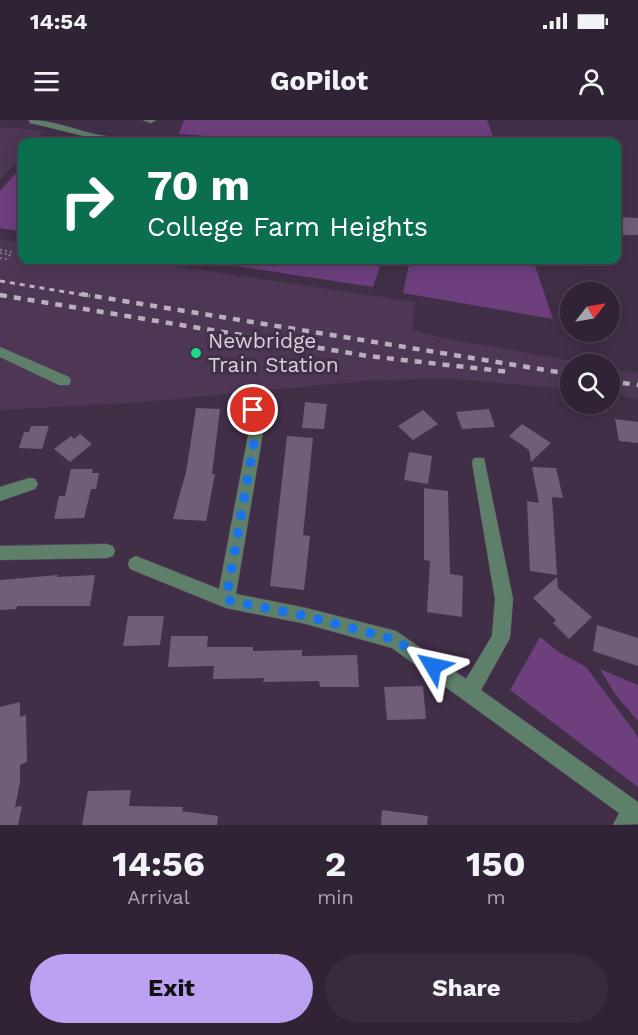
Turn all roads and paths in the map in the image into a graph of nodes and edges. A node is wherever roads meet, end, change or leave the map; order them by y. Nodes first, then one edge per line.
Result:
1 (34, 120) edge
2 (101, 138) edge
3 (0, 252) edge
4 (0, 258) edge
5 (0, 352) edge
6 (64, 381) dead end
7 (253, 410) dead end
8 (479, 462) dead end
9 (30, 484) dead end
10 (0, 494) edge
11 (106, 551) dead end
12 (0, 553) edge
13 (136, 564) dead end
14 (226, 600) junction
15 (469, 692) junction
16 (631, 816) edge

1 - 2 street
3 - 4 path
5 - 6 street
7 - 14 street
8 - 15 street
9 - 10 street
11 - 12 street
13 - 14 street
14 - 15 street
15 - 16 street

